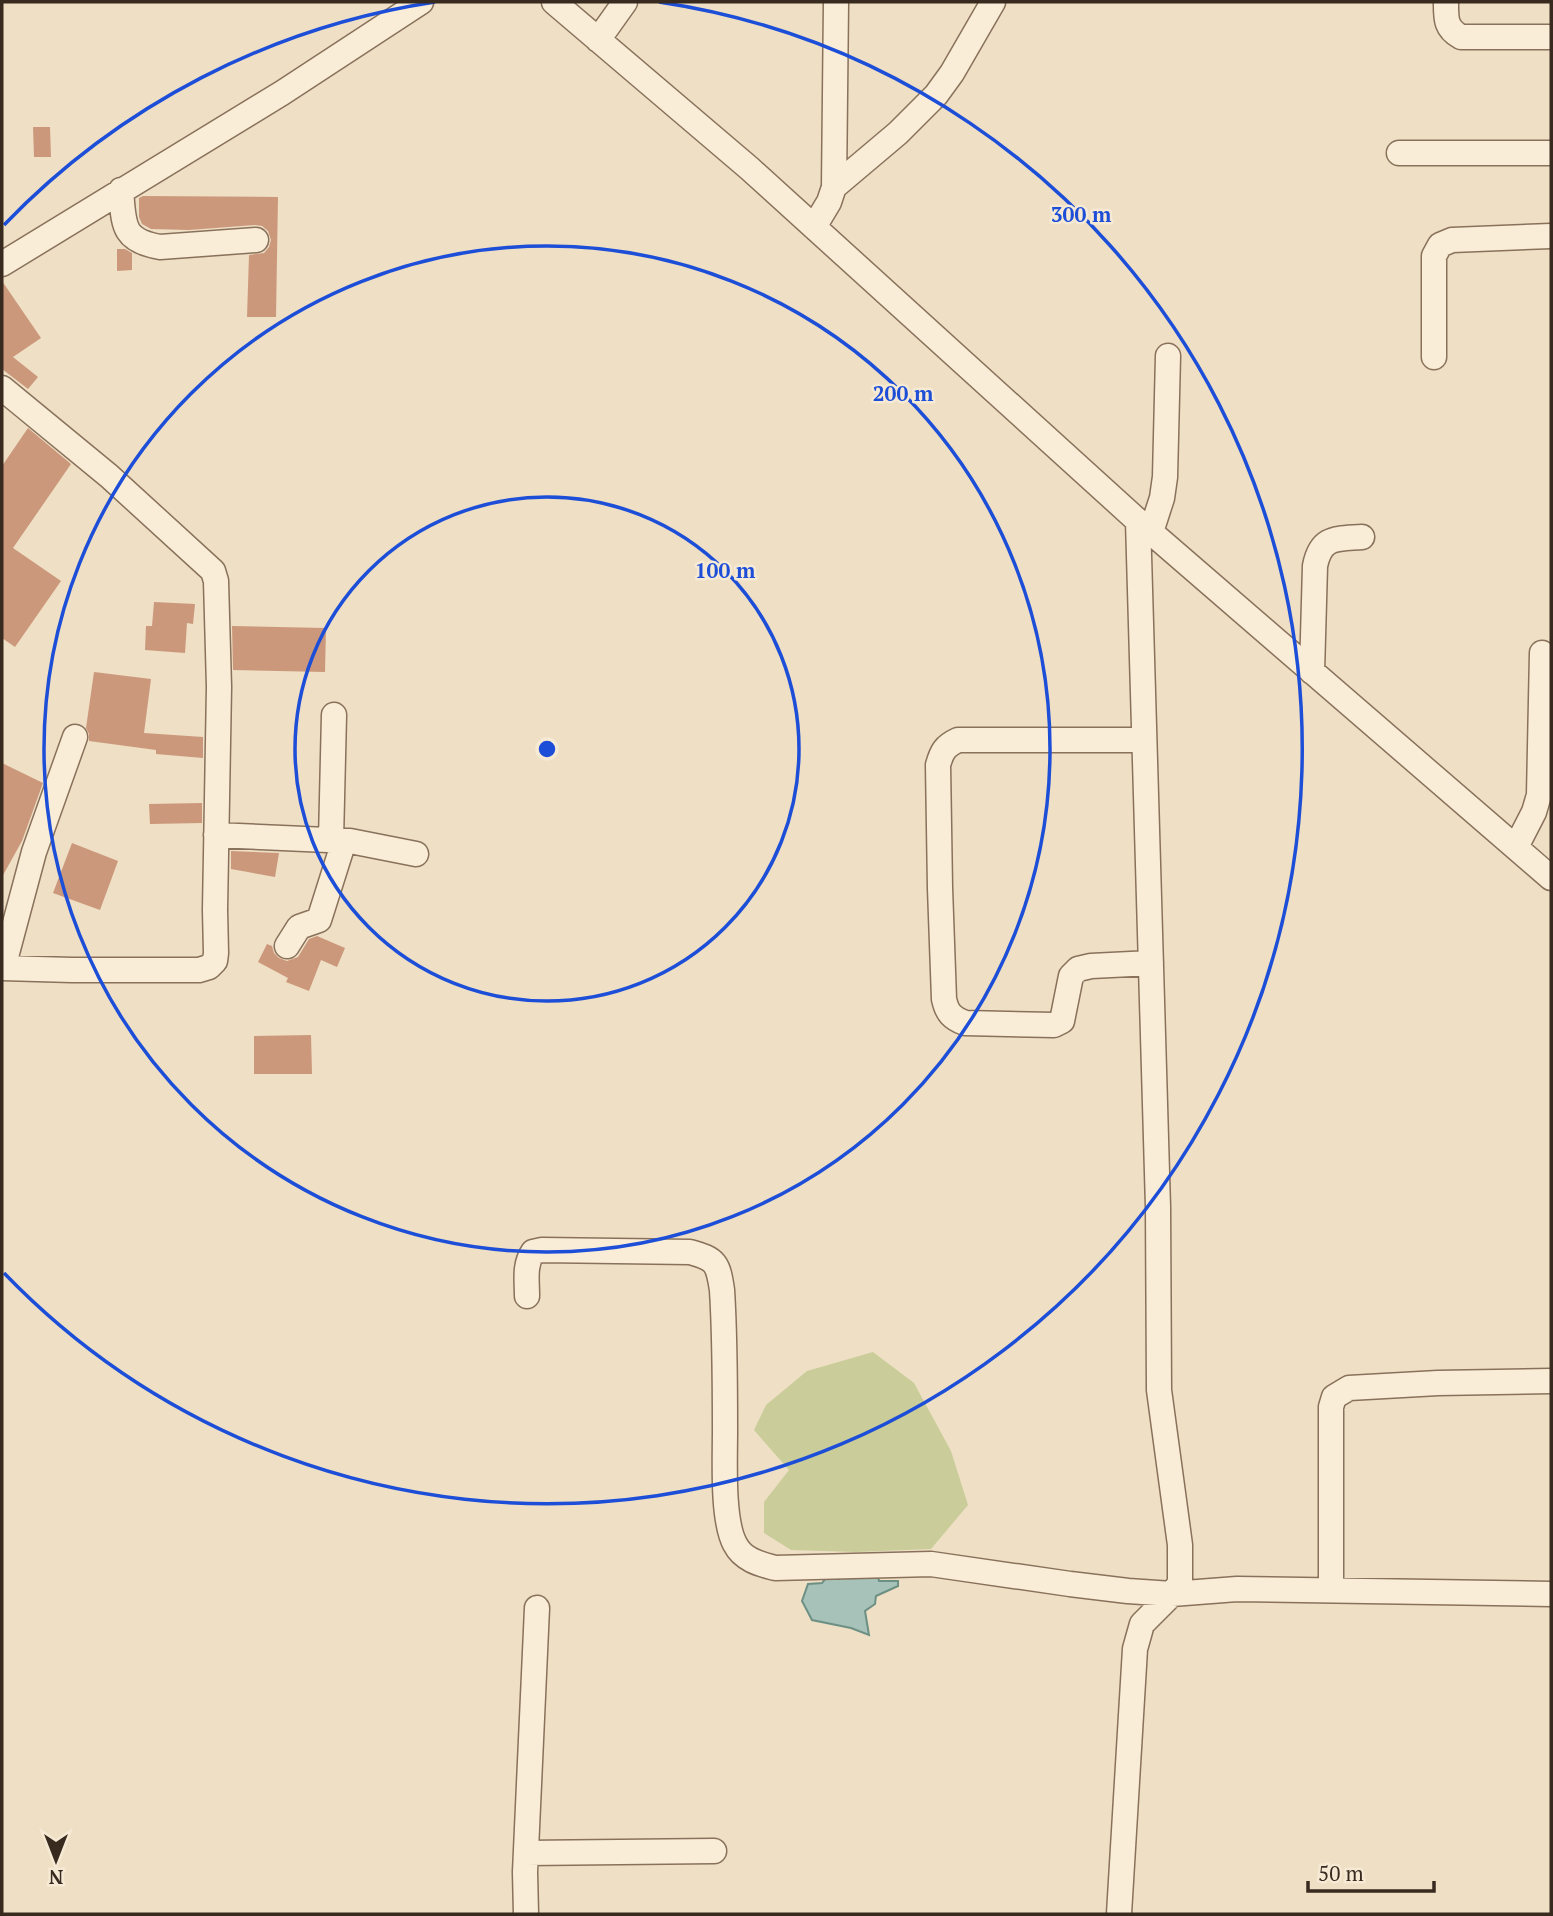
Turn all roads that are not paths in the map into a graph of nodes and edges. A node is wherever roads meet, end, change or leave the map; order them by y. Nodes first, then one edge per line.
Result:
1 (421, 2) edge
2 (554, 2) edge
3 (625, 2) edge
4 (836, 2) edge
5 (993, 2) edge
6 (1446, 2) edge
7 (1551, 37) edge
8 (598, 40) junction
9 (1399, 153) dead end
10 (1551, 153) edge
11 (834, 187) junction
12 (121, 190) junction
13 (814, 227) junction
14 (1551, 236) edge
15 (256, 240) dead end
16 (2, 264) edge
17 (1168, 356) dead end
18 (1434, 357) dead end
19 (2, 388) edge
20 (1145, 526) junction
21 (1362, 537) dead end
22 (1542, 653) dead end
23 (1312, 672) junction
24 (334, 715) dead end
25 (75, 737) dead end
26 (1144, 740) junction
27 (216, 835) junction
28 (338, 841) junction
29 (1516, 847) junction
30 (416, 854) dead end
31 (1551, 878) edge
32 (287, 946) dead end
33 (1151, 963) junction
34 (2, 968) edge
35 (527, 1296) dead end
36 (1551, 1381) edge
37 (1331, 1589) junction
38 (1172, 1594) junction
39 (1551, 1594) edge
40 (537, 1608) dead end
41 (714, 1851) dead end
42 (526, 1853) junction
43 (526, 1914) edge
44 (1119, 1914) edge

1 - 12 street
2 - 8 street
3 - 8 street
4 - 11 street
5 - 11 street
6 - 7 street
8 - 13 street
9 - 10 street
11 - 13 street
12 - 15 street
12 - 16 street
13 - 20 street
14 - 18 street
17 - 20 street
19 - 27 street
20 - 23 street
20 - 26 street
21 - 23 street
22 - 29 street
23 - 29 street
24 - 28 street
25 - 34 street
26 - 33 street
26 - 33 street
27 - 28 street
27 - 34 street
28 - 30 street
28 - 32 street
29 - 31 street
33 - 38 street
35 - 38 street
36 - 37 street
37 - 38 street
37 - 39 street
38 - 44 street
40 - 42 street
41 - 42 street
42 - 43 street

